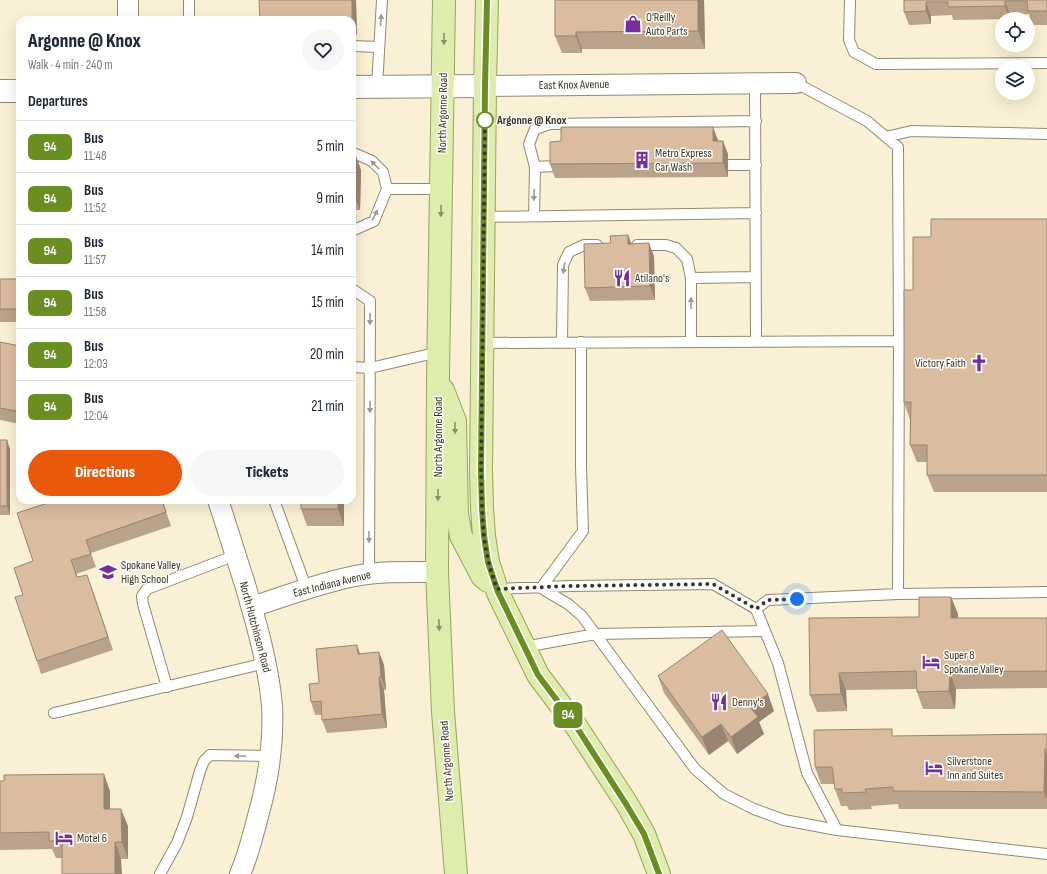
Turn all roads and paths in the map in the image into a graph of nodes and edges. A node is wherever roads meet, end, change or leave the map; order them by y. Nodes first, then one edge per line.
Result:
1 (128, 0) edge
2 (189, 0) edge
3 (382, 0) edge
4 (444, 0) edge
5 (487, 0) edge
6 (850, 0) edge
7 (128, 16) edge
8 (189, 16) edge
9 (356, 46) edge
10 (379, 47) junction
11 (1047, 63) edge
12 (796, 83) joint
13 (756, 84) junction
14 (443, 86) junction
15 (485, 86) junction
16 (356, 87) edge
17 (377, 87) junction
18 (16, 91) edge
19 (0, 92) edge
20 (756, 121) junction
21 (1047, 134) edge
22 (886, 137) junction
23 (356, 154) edge
24 (728, 165) dead end
25 (756, 165) junction
26 (555, 166) edge
27 (535, 167) junction
28 (387, 189) junction
29 (442, 189) junction
30 (756, 213) junction
31 (534, 216) junction
32 (484, 217) junction
33 (356, 229) edge
34 (606, 245) edge
35 (628, 245) edge
36 (756, 277) junction
37 (691, 278) junction
38 (356, 292) edge
39 (898, 341) junction
40 (482, 342) junction
41 (562, 342) junction
42 (581, 342) junction
43 (692, 342) junction
44 (756, 342) junction
45 (439, 352) junction
46 (356, 367) edge
47 (370, 368) junction
48 (438, 378) junction
49 (219, 504) edge
50 (275, 504) edge
51 (236, 555) junction
52 (437, 572) junction
53 (369, 574) junction
54 (541, 588) junction
55 (497, 589) junction
56 (307, 590) junction
57 (1047, 592) edge
58 (898, 594) junction
59 (252, 607) junction
60 (756, 609) junction
61 (765, 631) junction
62 (596, 634) junction
63 (524, 647) junction
64 (266, 664) junction
65 (167, 686) junction
66 (54, 713) dead end
67 (270, 756) junction
68 (836, 830) junction
69 (1047, 854) edge
70 (160, 874) edge
71 (240, 874) edge
72 (456, 874) edge
73 (659, 874) edge

1 - 7 street
2 - 8 lane
10 -> 3 lane
4 -> 14 main road, North Argonne Road
5 - 15 main road
6 - 11 lane
9 - 10 lane
10 - 17 lane
12 - 13 street, East Knox Avenue
12 - 22 lane
13 - 15 street, East Knox Avenue
13 - 20 lane
14 - 15 street, East Knox Avenue
14 - 17 street, East Knox Avenue
14 - 29 main road, North Argonne Road
15 - 32 main road
16 - 17 street, East Knox Avenue
18 - 19 street
20 - 25 lane
20 - 27 lane
21 - 22 lane
22 - 39 lane
28 -> 23 lane
24 - 25 lane
25 - 30 lane
26 - 27 lane
27 -> 31 lane
28 - 29 lane
33 -> 28 lane
29 -> 45 main road, North Argonne Road
30 - 31 lane
30 - 36 lane
31 - 32 lane
32 - 40 main road
34 -> 41 lane
35 - 37 lane
36 - 37 lane
36 - 44 lane
43 -> 37 lane
38 -> 47 lane
39 - 44 lane
39 - 58 lane
40 - 41 lane
40 - 55 main road
41 - 42 lane
42 - 43 lane
42 - 54 lane
43 - 44 lane
45 - 47 lane
45 - 48 main road, North Argonne Road
46 - 47 lane
47 -> 53 lane
48 -> 52 main road, North Argonne Road
48 -> 55 main road
49 - 51 street, North Hutchinson Road
50 - 56 lane
51 - 59 street, North Hutchinson Road
51 - 65 lane
52 - 53 street, East Indiana Avenue
52 -> 72 main road, North Argonne Road
53 - 56 street, East Indiana Avenue
54 - 55 lane
54 - 60 lane
54 - 62 lane
55 - 63 main road
56 - 59 street, East Indiana Avenue
57 - 58 lane
58 - 60 lane
59 - 64 street, North Hutchinson Road
60 - 61 lane
61 - 62 lane
61 - 68 lane
62 - 63 lane
62 - 68 lane
63 - 73 main road
64 - 65 lane
64 - 67 street, North Hutchinson Road
65 - 66 lane
67 -> 70 lane
67 - 71 street, North Hutchinson Road
68 - 69 lane

